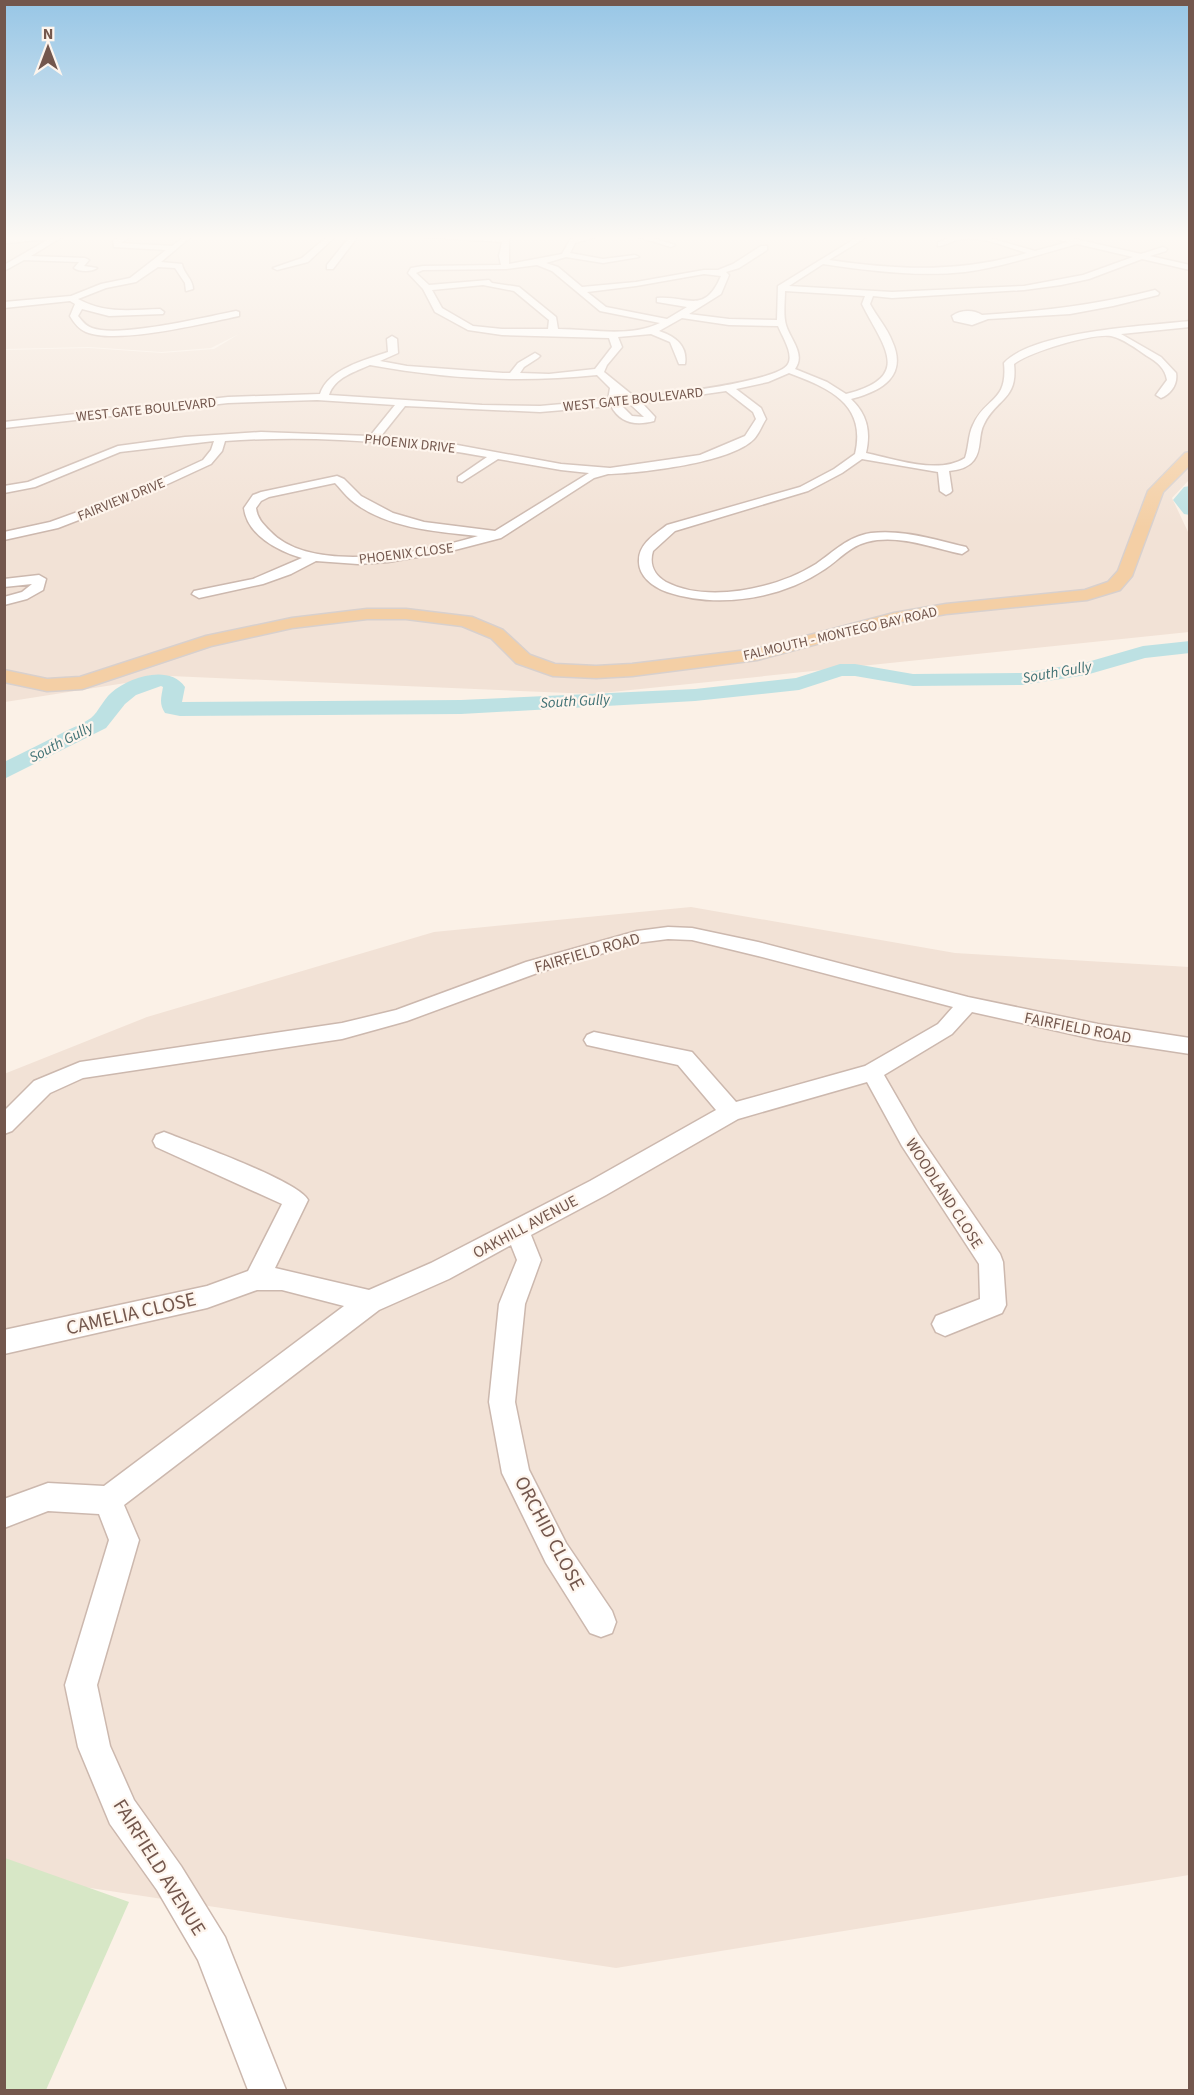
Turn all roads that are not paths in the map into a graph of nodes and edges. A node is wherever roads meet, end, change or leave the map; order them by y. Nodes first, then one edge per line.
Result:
1 (99, 333) edge
2 (568, 333) edge
3 (641, 333) edge
4 (654, 333) edge
5 (786, 333) edge
6 (882, 333) edge
7 (1110, 333) edge
8 (1122, 333) edge
9 (1113, 334) junction
10 (613, 335) junction
11 (392, 339) dead end
12 (87, 341) dead end
13 (535, 356) dead end
14 (682, 362) dead end
15 (369, 363) junction
16 (789, 370) junction
17 (599, 372) junction
18 (513, 376) junction
19 (728, 388) junction
20 (614, 389) junction
21 (1161, 395) dead end
22 (845, 397) junction
23 (324, 399) junction
24 (637, 401) junction
25 (402, 403) junction
26 (613, 404) junction
27 (4, 427) edge
28 (220, 438) junction
29 (373, 439) junction
30 (498, 454) junction
31 (860, 455) junction
32 (1190, 456) edge
33 (943, 470) junction
34 (610, 471) junction
35 (462, 479) dead end
36 (4, 490) edge
37 (946, 491) dead end
38 (497, 535) junction
39 (4, 536) edge
40 (962, 550) dead end
41 (313, 557) junction
42 (4, 584) edge
43 (199, 594) dead end
44 (4, 601) edge
45 (4, 676) edge
46 (968, 1004) junction
47 (594, 1040) dead end
48 (1190, 1046) edge
49 (872, 1072) junction
50 (731, 1112) junction
51 (4, 1125) edge
52 (164, 1141) dead end
53 (517, 1230) junction
54 (257, 1279) junction
55 (370, 1302) junction
56 (945, 1324) dead end
57 (4, 1342) edge
58 (108, 1500) junction
59 (4, 1514) edge
60 (601, 1622) dead end
61 (267, 2091) edge

1 - 12 street
2 - 10 street
3 - 10 street
4 - 14 street
5 - 16 street
6 - 22 street
7 - 9 street
8 - 9 street
9 - 21 street
9 - 33 street
10 - 17 street
11 - 15 street
13 - 18 street
15 - 18 street
15 - 23 street
16 - 19 street, WEST GATE BOULEVARD
16 - 22 street
17 - 18 street
17 - 20 street
19 - 24 street, WEST GATE BOULEVARD
19 - 34 street, PHOENIX DRIVE
20 - 24 street
20 - 26 street
22 - 31 street
23 - 25 street, WEST GATE BOULEVARD
23 - 27 street, WEST GATE BOULEVARD
24 - 26 street, WEST GATE BOULEVARD
24 - 26 street
25 - 26 street, WEST GATE BOULEVARD
25 - 29 street
28 - 29 street, PHOENIX DRIVE
28 - 36 street, PHOENIX DRIVE
28 - 39 street, FAIRVIEW DRIVE
29 - 30 street, PHOENIX DRIVE
30 - 34 street, PHOENIX DRIVE
30 - 35 street
31 - 33 street
31 - 40 street
32 - 45 main road, FALMOUTH - MONTEGO BAY ROAD
33 - 37 street
34 - 38 street, PHOENIX CLOSE
38 - 41 street, PHOENIX CLOSE
38 - 41 street, PHOENIX CLOSE
41 - 43 street
42 - 44 street
46 - 48 street, FAIRFIELD ROAD
46 - 49 street, OAKHILL AVENUE
46 - 51 street, FAIRFIELD ROAD
47 - 50 street
49 - 50 street, OAKHILL AVENUE
49 - 56 street, WOODLAND CLOSE
50 - 53 street, OAKHILL AVENUE
52 - 54 street
53 - 55 street, OAKHILL AVENUE
53 - 60 street, ORCHID CLOSE
54 - 55 street, CAMELIA CLOSE
54 - 57 street, CAMELIA CLOSE
55 - 58 street, OAKHILL AVENUE
58 - 59 street
58 - 61 street, FAIRFIELD AVENUE

